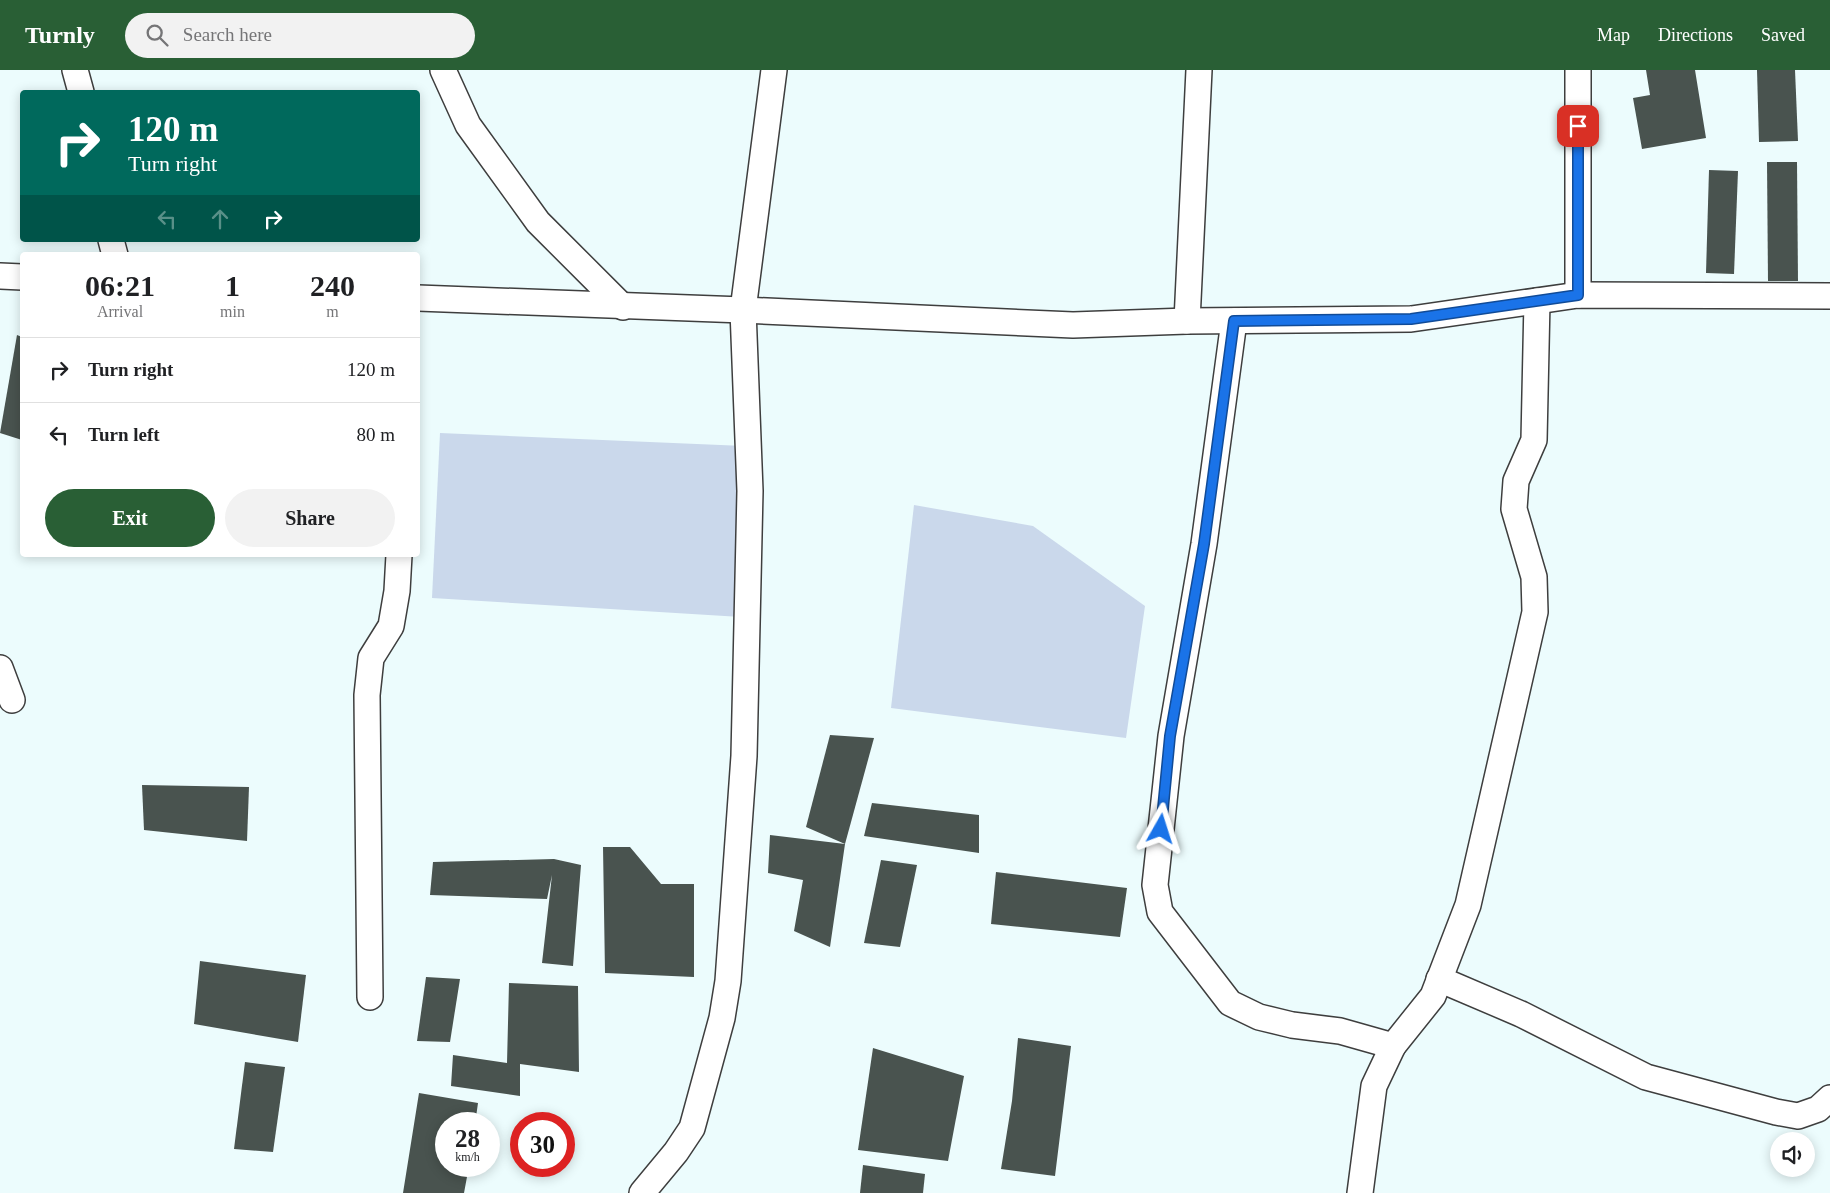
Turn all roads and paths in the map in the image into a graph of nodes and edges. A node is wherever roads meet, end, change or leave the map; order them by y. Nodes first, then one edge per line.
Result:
1 (75, 70) edge
2 (443, 70) edge
3 (774, 70) edge
4 (1199, 70) edge
5 (1578, 70) edge
6 (80, 90) edge
7 (0, 276) edge
8 (20, 277) edge
9 (1578, 295) junction
10 (1830, 296) edge
11 (420, 298) edge
12 (1537, 301) junction
13 (623, 306) junction
14 (743, 310) junction
15 (1187, 321) junction
16 (1234, 321) junction
17 (399, 557) edge
18 (0, 668) edge
19 (12, 700) dead end
20 (1439, 979) junction
21 (370, 997) dead end
22 (1393, 1046) junction
23 (1830, 1098) edge
24 (642, 1193) edge
25 (1360, 1193) edge

1 - 6 street
2 - 13 street
3 - 14 street
4 - 15 street
5 - 9 street
7 - 8 street
9 - 10 street
9 - 12 street
11 - 13 street
12 - 16 street
12 - 20 street
13 - 14 street
14 - 15 street
14 - 24 street
15 - 16 street
16 - 22 street
17 - 21 street
18 - 19 street
20 - 22 street
20 - 23 street
22 - 25 street

